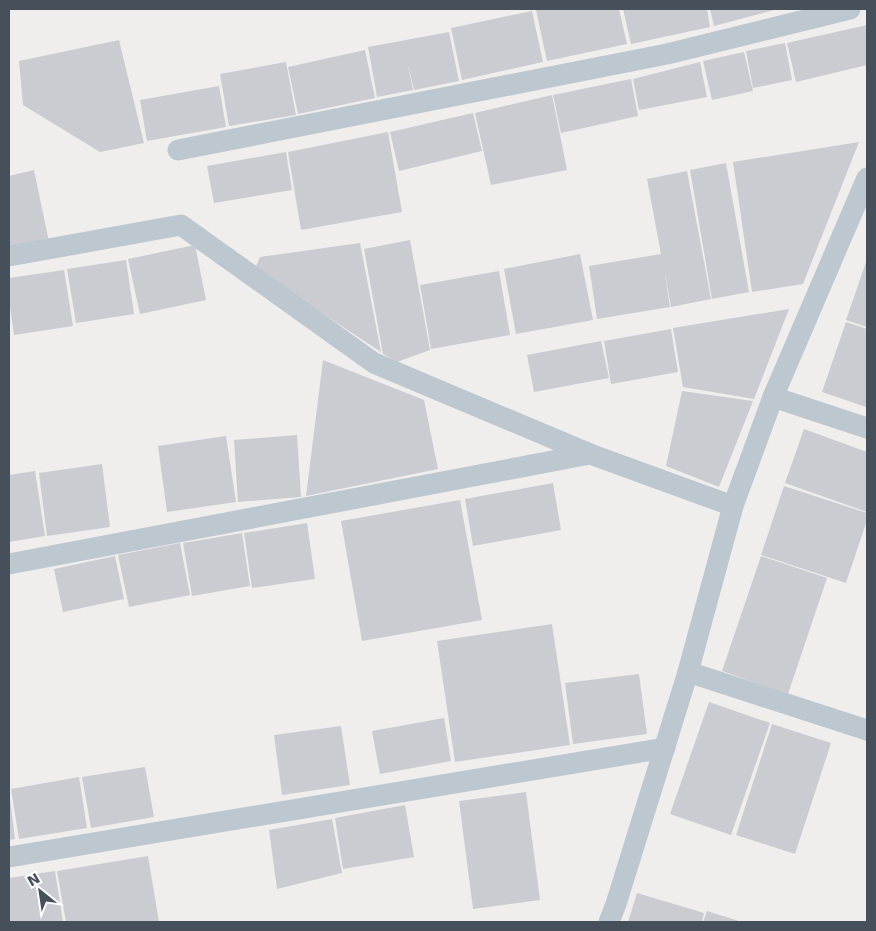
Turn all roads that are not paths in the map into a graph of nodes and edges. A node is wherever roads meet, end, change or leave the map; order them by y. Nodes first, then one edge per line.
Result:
1 (850, 9) edge
2 (178, 150) dead end
3 (867, 178) edge
4 (9, 256) edge
5 (774, 398) junction
6 (867, 428) edge
7 (590, 454) junction
8 (733, 506) junction
9 (9, 564) edge
10 (688, 672) junction
11 (867, 730) edge
12 (664, 748) junction
13 (9, 857) edge
14 (609, 922) edge

1 - 2 street
3 - 5 street
4 - 7 street
5 - 6 street
5 - 8 street
7 - 8 street
7 - 9 street
8 - 10 street
10 - 11 street
10 - 12 street
12 - 13 street
12 - 14 street

